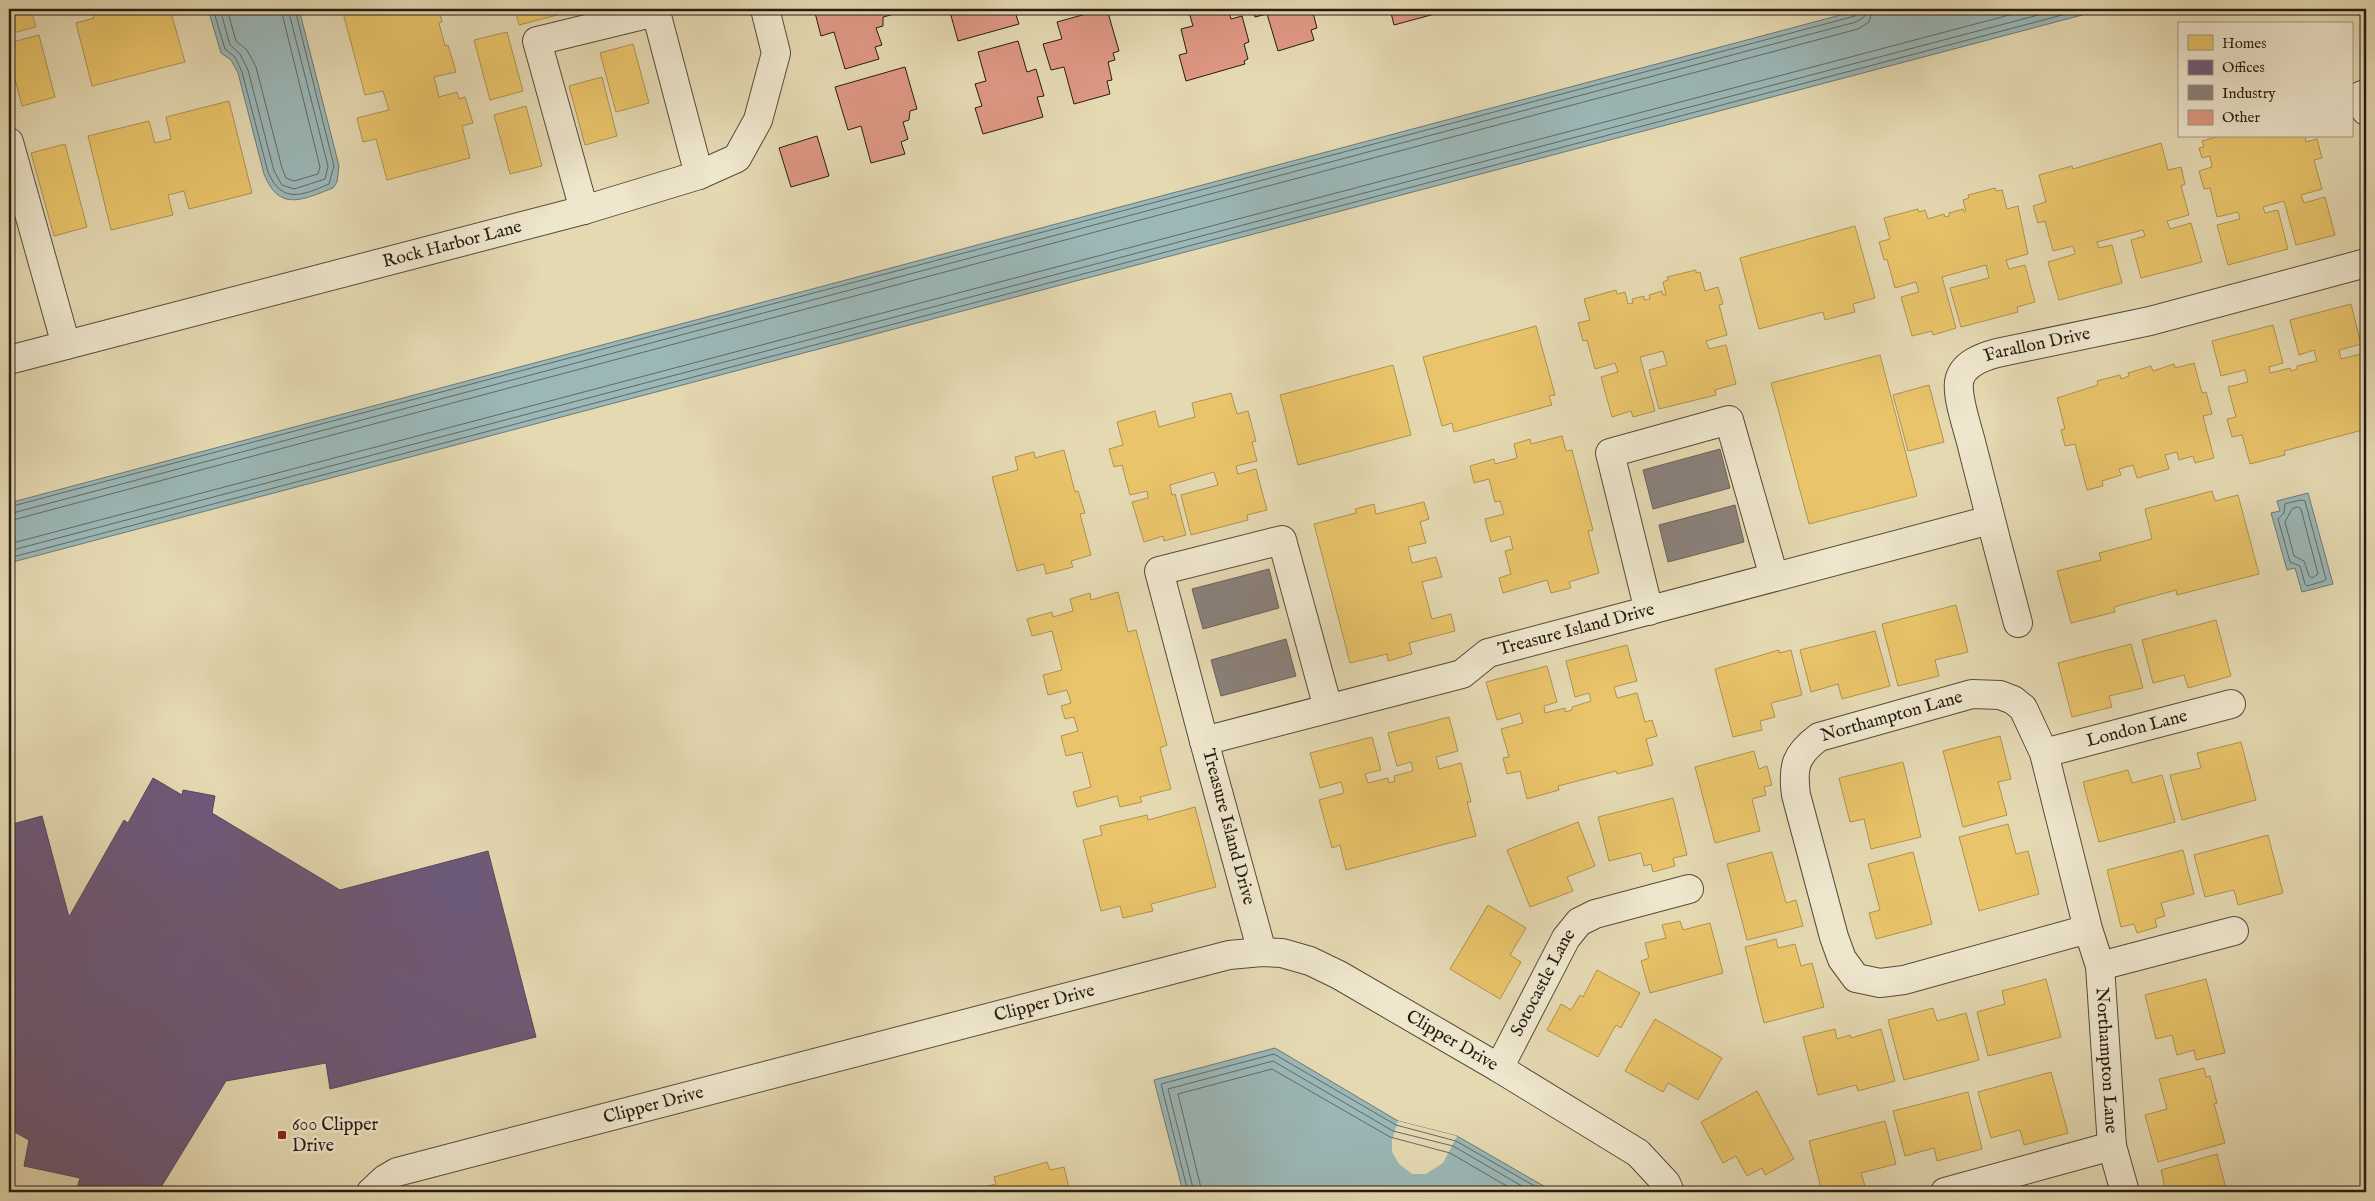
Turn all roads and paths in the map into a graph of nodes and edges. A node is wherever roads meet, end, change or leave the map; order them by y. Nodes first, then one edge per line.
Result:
1 (765, 9) edge
2 (9, 142) edge
3 (699, 175) junction
4 (584, 210) junction
5 (2366, 263) edge
6 (66, 345) junction
7 (9, 360) edge
8 (1990, 520) junction
9 (1774, 577) junction
10 (1649, 610) junction
11 (2018, 623) dead end
12 (2231, 704) dead end
13 (1328, 708) junction
14 (1204, 741) junction
15 (2044, 753) junction
16 (1689, 889) dead end
17 (2088, 929) junction
18 (2234, 931) dead end
19 (1262, 952) junction
20 (2100, 966) junction
21 (1499, 1068) junction
22 (2112, 1146) junction
23 (371, 1192) edge
24 (1670, 1192) edge
25 (1945, 1192) edge
26 (2125, 1192) edge

1 - 3 street, Rock Harbor Lane
2 - 6 street
3 - 4 street, Rock Harbor Lane
3 - 4 street
4 - 6 street, Rock Harbor Lane
5 - 8 street, Farallon Drive
6 - 7 street, Rock Harbor Lane
8 - 9 street, Treasure Island Drive
8 - 11 street, Farallon Drive
9 - 10 street, Treasure Island Drive
9 - 10 street
10 - 13 street, Treasure Island Drive
12 - 15 street, London Lane
13 - 14 street, Treasure Island Drive
13 - 14 street
14 - 19 street, Treasure Island Drive
15 - 17 street, Northampton Lane
15 - 17 street, Northampton Lane
16 - 21 street, Sotocastle Lane
17 - 20 street, Northampton Lane
18 - 20 street
19 - 21 street, Clipper Drive
19 - 23 street, Clipper Drive
20 - 22 street, Northampton Lane
21 - 24 street, Clipper Drive
22 - 25 street
22 - 26 street, Northampton Lane

